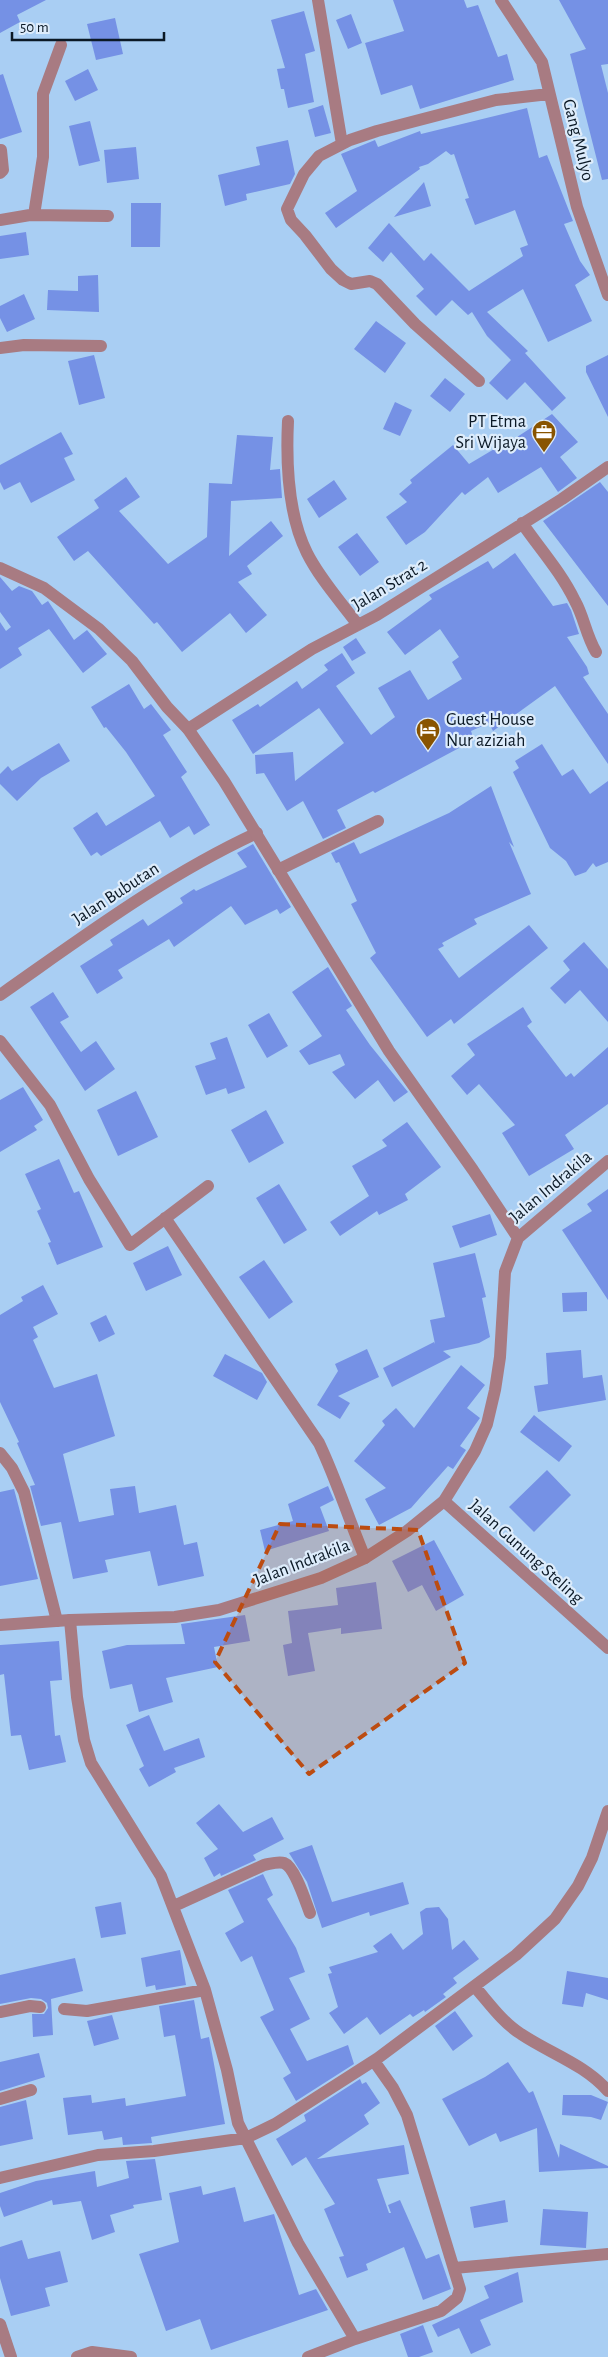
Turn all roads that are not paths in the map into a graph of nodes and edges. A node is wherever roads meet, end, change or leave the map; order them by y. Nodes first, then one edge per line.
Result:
1 (318, 0) edge
2 (501, 0) edge
3 (61, 45) dead end
4 (549, 94) junction
5 (342, 144) junction
6 (1, 150) edge
7 (0, 173) edge
8 (34, 215) junction
9 (108, 216) dead end
10 (0, 220) edge
11 (608, 296) edge
12 (101, 346) dead end
13 (0, 348) edge
14 (479, 381) dead end
15 (288, 421) dead end
16 (608, 467) edge
17 (522, 523) junction
18 (0, 568) edge
19 (358, 625) junction
20 (596, 652) dead end
21 (188, 729) junction
22 (378, 821) dead end
23 (257, 833) junction
24 (278, 870) junction
25 (0, 995) edge
26 (0, 1041) edge
27 (608, 1162) edge
28 (208, 1186) dead end
29 (165, 1218) junction
30 (518, 1238) junction
31 (0, 1453) edge
32 (444, 1501) junction
33 (365, 1558) junction
34 (63, 1620) junction
35 (0, 1625) edge
36 (608, 1648) edge
37 (608, 1811) edge
38 (174, 1906) junction
39 (310, 1914) dead end
40 (475, 1987) junction
41 (205, 1990) junction
42 (40, 2006) dead end
43 (64, 2009) dead end
44 (0, 2012) edge
45 (374, 2061) junction
46 (31, 2090) dead end
47 (608, 2091) edge
48 (0, 2098) edge
49 (246, 2138) junction
50 (0, 2178) edge
51 (608, 2254) edge
52 (454, 2268) junction
53 (0, 2324) edge
54 (355, 2339) junction
55 (11, 2357) edge
56 (77, 2357) edge
57 (131, 2357) edge
58 (308, 2357) edge

1 - 5 street
2 - 4 street, Gang Mulyo
3 - 8 street
4 - 5 street
4 - 11 street, Gang Mulyo
5 - 14 street
6 - 7 street
8 - 9 street
8 - 10 street
12 - 13 street
15 - 19 street
16 - 17 street, Jalan Strat 2
17 - 19 street, Jalan Strat 2
17 - 20 street
18 - 21 street
19 - 21 street, Jalan Strat 2
21 - 23 street
22 - 24 street
23 - 24 street
23 - 25 street, Jalan Bubutan
24 - 30 street
26 - 29 street
27 - 30 street, Jalan Indrakila
28 - 29 street
29 - 33 street
30 - 32 street, Jalan Indrakila
31 - 34 street
32 - 33 street, Jalan Indrakila
32 - 36 street, Jalan Gunung Steling
33 - 34 street, Jalan Indrakila
34 - 35 street, Jalan Indrakila
34 - 38 street
37 - 40 street
38 - 39 street
38 - 41 street
40 - 45 street
40 - 47 street
41 - 43 street
41 - 49 street
42 - 44 street
45 - 49 street
45 - 52 street
46 - 48 street
49 - 50 street
49 - 54 street
51 - 52 street
52 - 54 street
53 - 55 street
54 - 58 street
56 - 57 street

